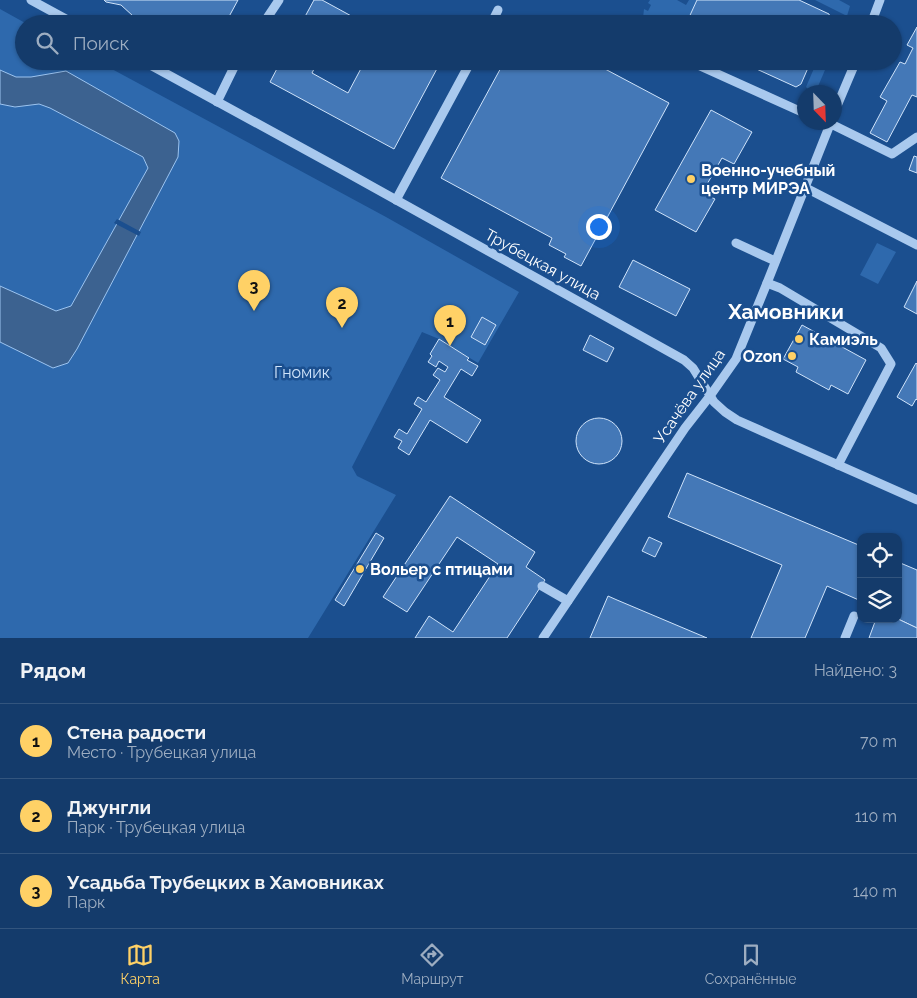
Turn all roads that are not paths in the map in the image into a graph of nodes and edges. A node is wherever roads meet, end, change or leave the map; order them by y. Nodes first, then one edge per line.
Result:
1 (31, 0) edge
2 (279, 0) edge
3 (880, 0) edge
4 (498, 10) dead end
5 (58, 15) edge
6 (269, 15) edge
7 (496, 15) edge
8 (874, 15) edge
9 (159, 70) edge
10 (233, 70) edge
11 (466, 70) edge
12 (708, 70) edge
13 (852, 70) edge
14 (842, 94) edge
15 (217, 102) junction
16 (797, 110) edge
17 (842, 129) edge
18 (826, 130) edge
19 (917, 137) edge
20 (804, 188) junction
21 (396, 200) junction
22 (736, 243) dead end
23 (917, 245) edge
24 (775, 261) junction
25 (767, 283) junction
26 (710, 396) junction
27 (838, 465) junction
28 (917, 500) edge
29 (542, 586) dead end
30 (568, 601) junction
31 (854, 616) dead end
32 (543, 638) edge
33 (845, 638) edge

1 - 5 street
2 - 6 street
3 - 8 street
4 - 7 street
9 - 15 street, Трубецкая улица
10 - 15 street
11 - 21 street
12 - 16 street
13 - 14 street
15 - 21 street, Трубецкая улица
17 - 19 street
18 - 20 street, Усачёва улица
20 - 23 street
20 - 24 street, Усачёва улица
21 - 26 street, Трубецкая улица
22 - 24 street
24 - 25 street, Усачёва улица
25 - 26 street, Усачёва улица
25 - 27 street
26 - 27 street, Трубецкая улица
26 - 30 street, Усачёва улица
27 - 28 street, Трубецкая улица
29 - 30 street
30 - 32 street, Усачёва улица
31 - 33 street

